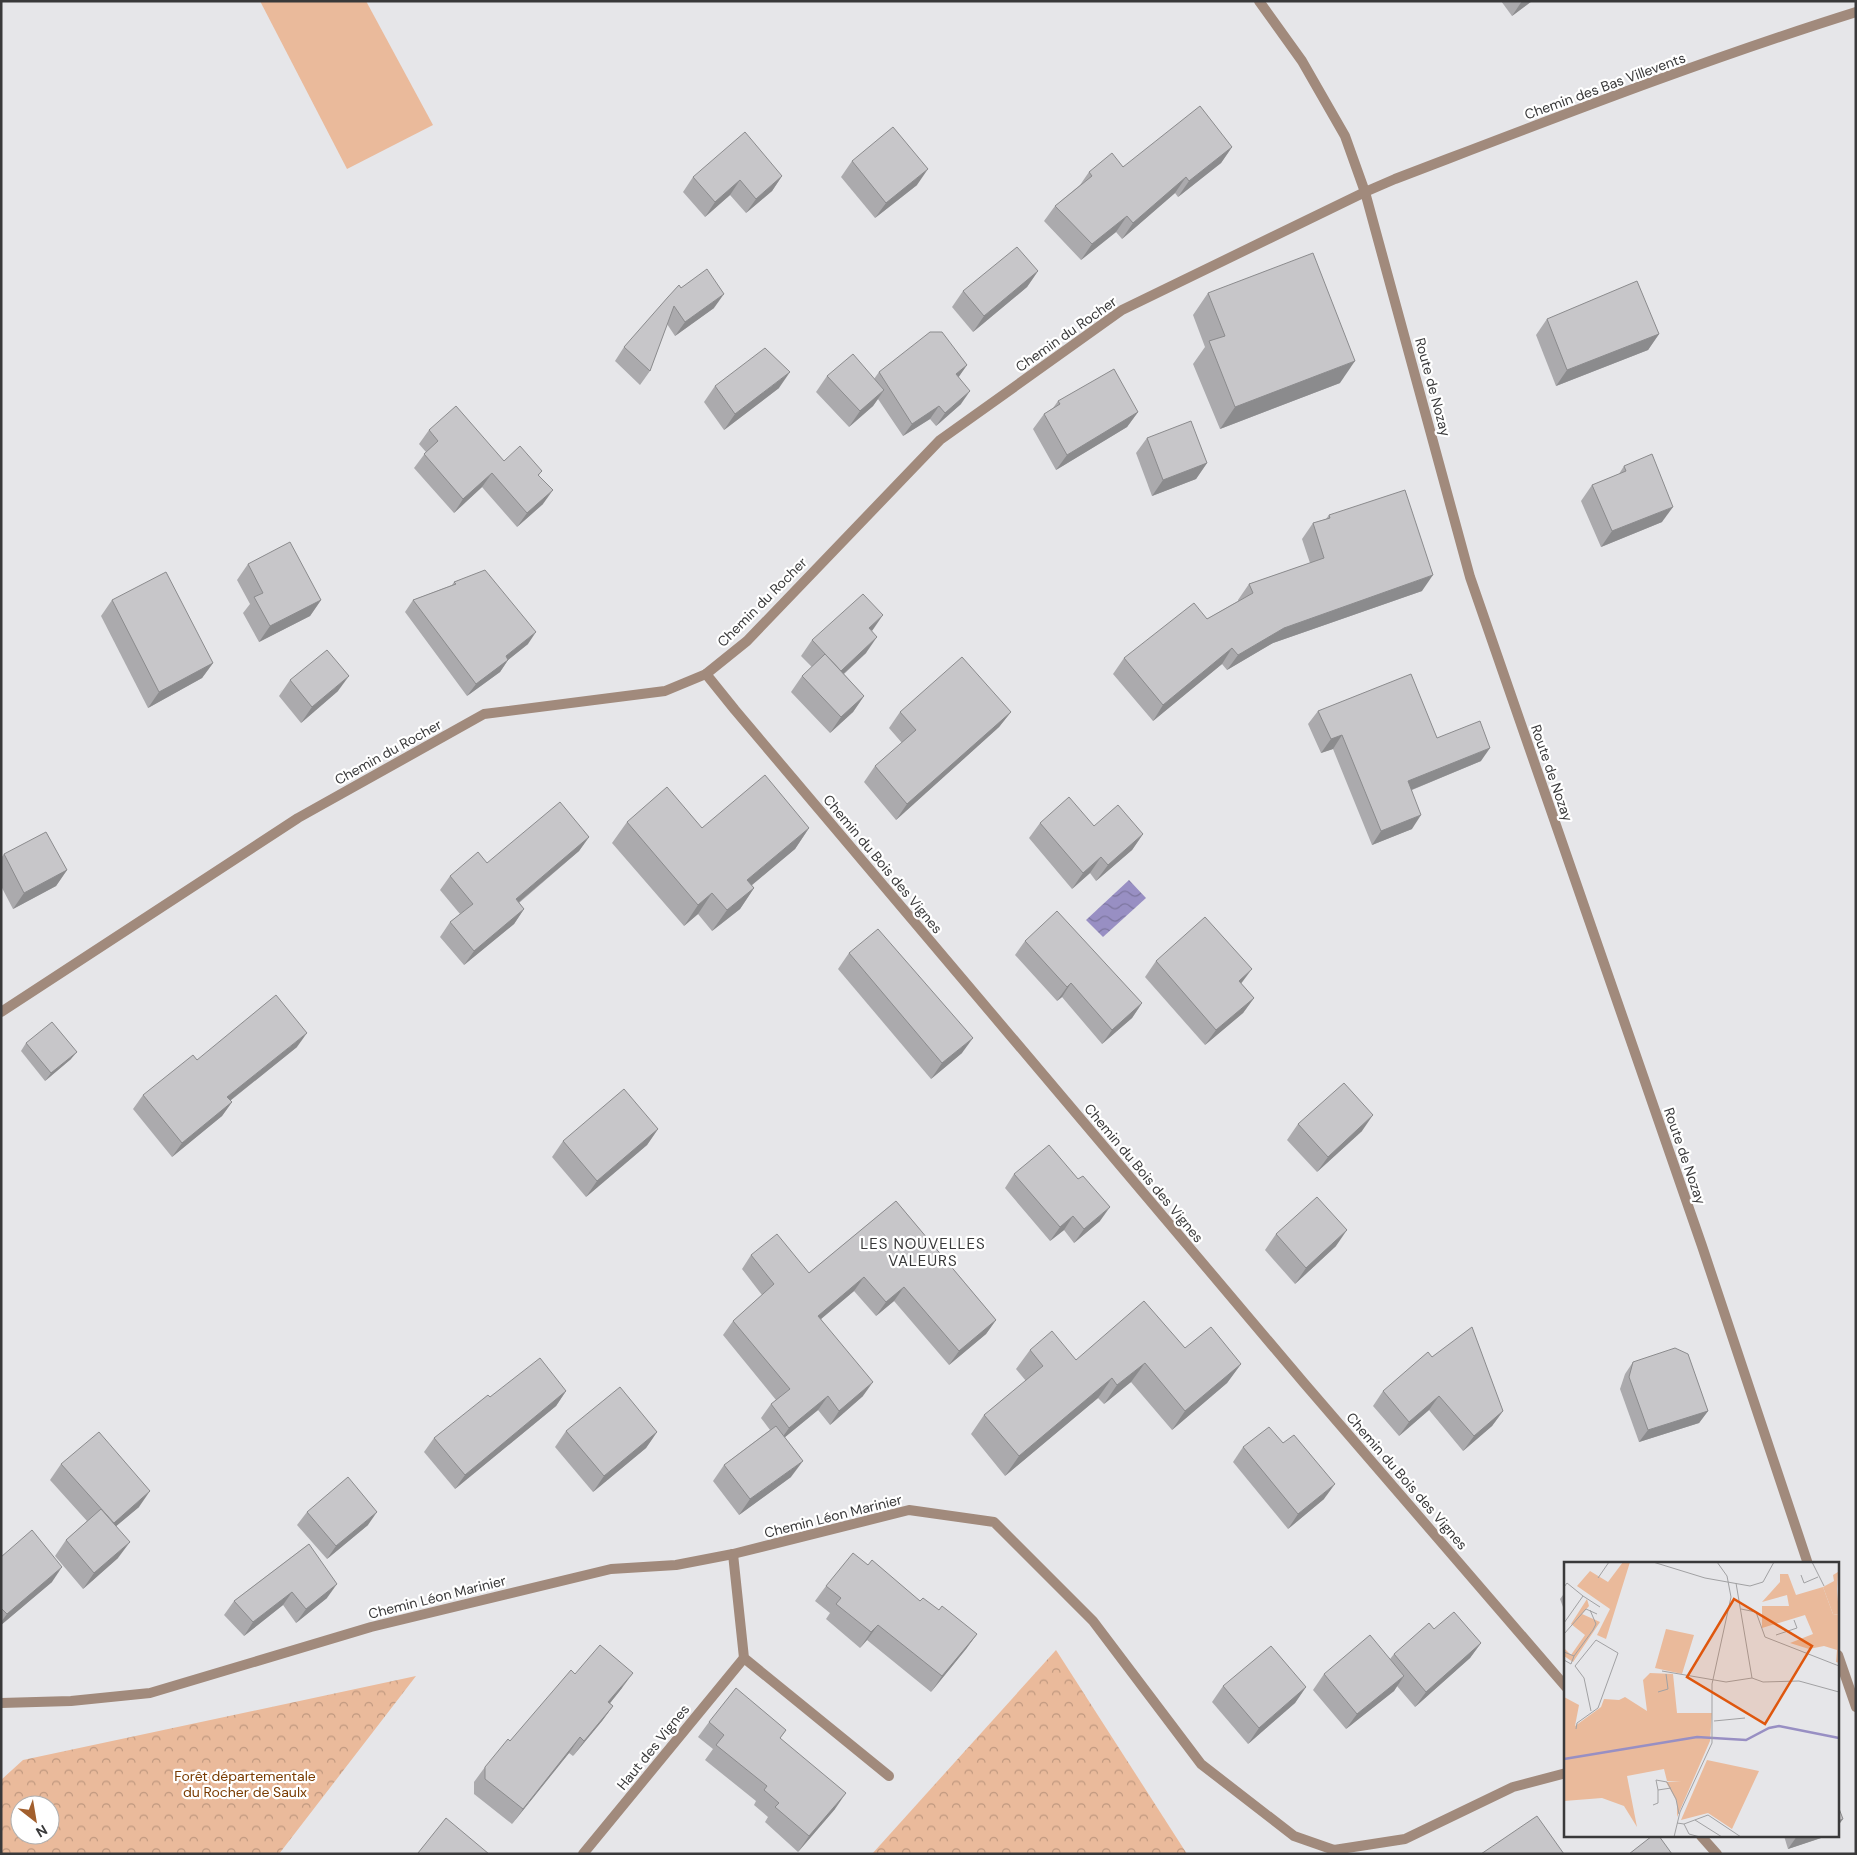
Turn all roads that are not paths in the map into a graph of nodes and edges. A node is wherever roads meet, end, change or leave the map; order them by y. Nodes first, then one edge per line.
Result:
1 (1259, 1) edge
2 (1856, 12) edge
3 (1365, 192) junction
4 (706, 674) junction
5 (1, 1012) edge
6 (732, 1554) junction
7 (1807, 1562) edge
8 (744, 1658) junction
9 (1840, 1660) edge
10 (1564, 1685) edge
11 (1, 1703) edge
12 (1856, 1707) edge
13 (1564, 1774) edge
14 (889, 1776) dead end
15 (1703, 1838) edge
16 (583, 1854) edge
17 (1717, 1854) edge

1 - 3 street, Route de Nozay
2 - 3 street, Chemin des Bas Villevents
3 - 4 street, Chemin du Rocher
3 - 7 street, Route de Nozay
4 - 5 street, Chemin du Rocher
4 - 10 street, Chemin du Bois des Vignes
6 - 8 street
6 - 11 street, Chemin Léon Marinier
6 - 13 street, Chemin Léon Marinier
8 - 14 street
8 - 16 street, Haut des Vignes
9 - 12 street
15 - 17 street

